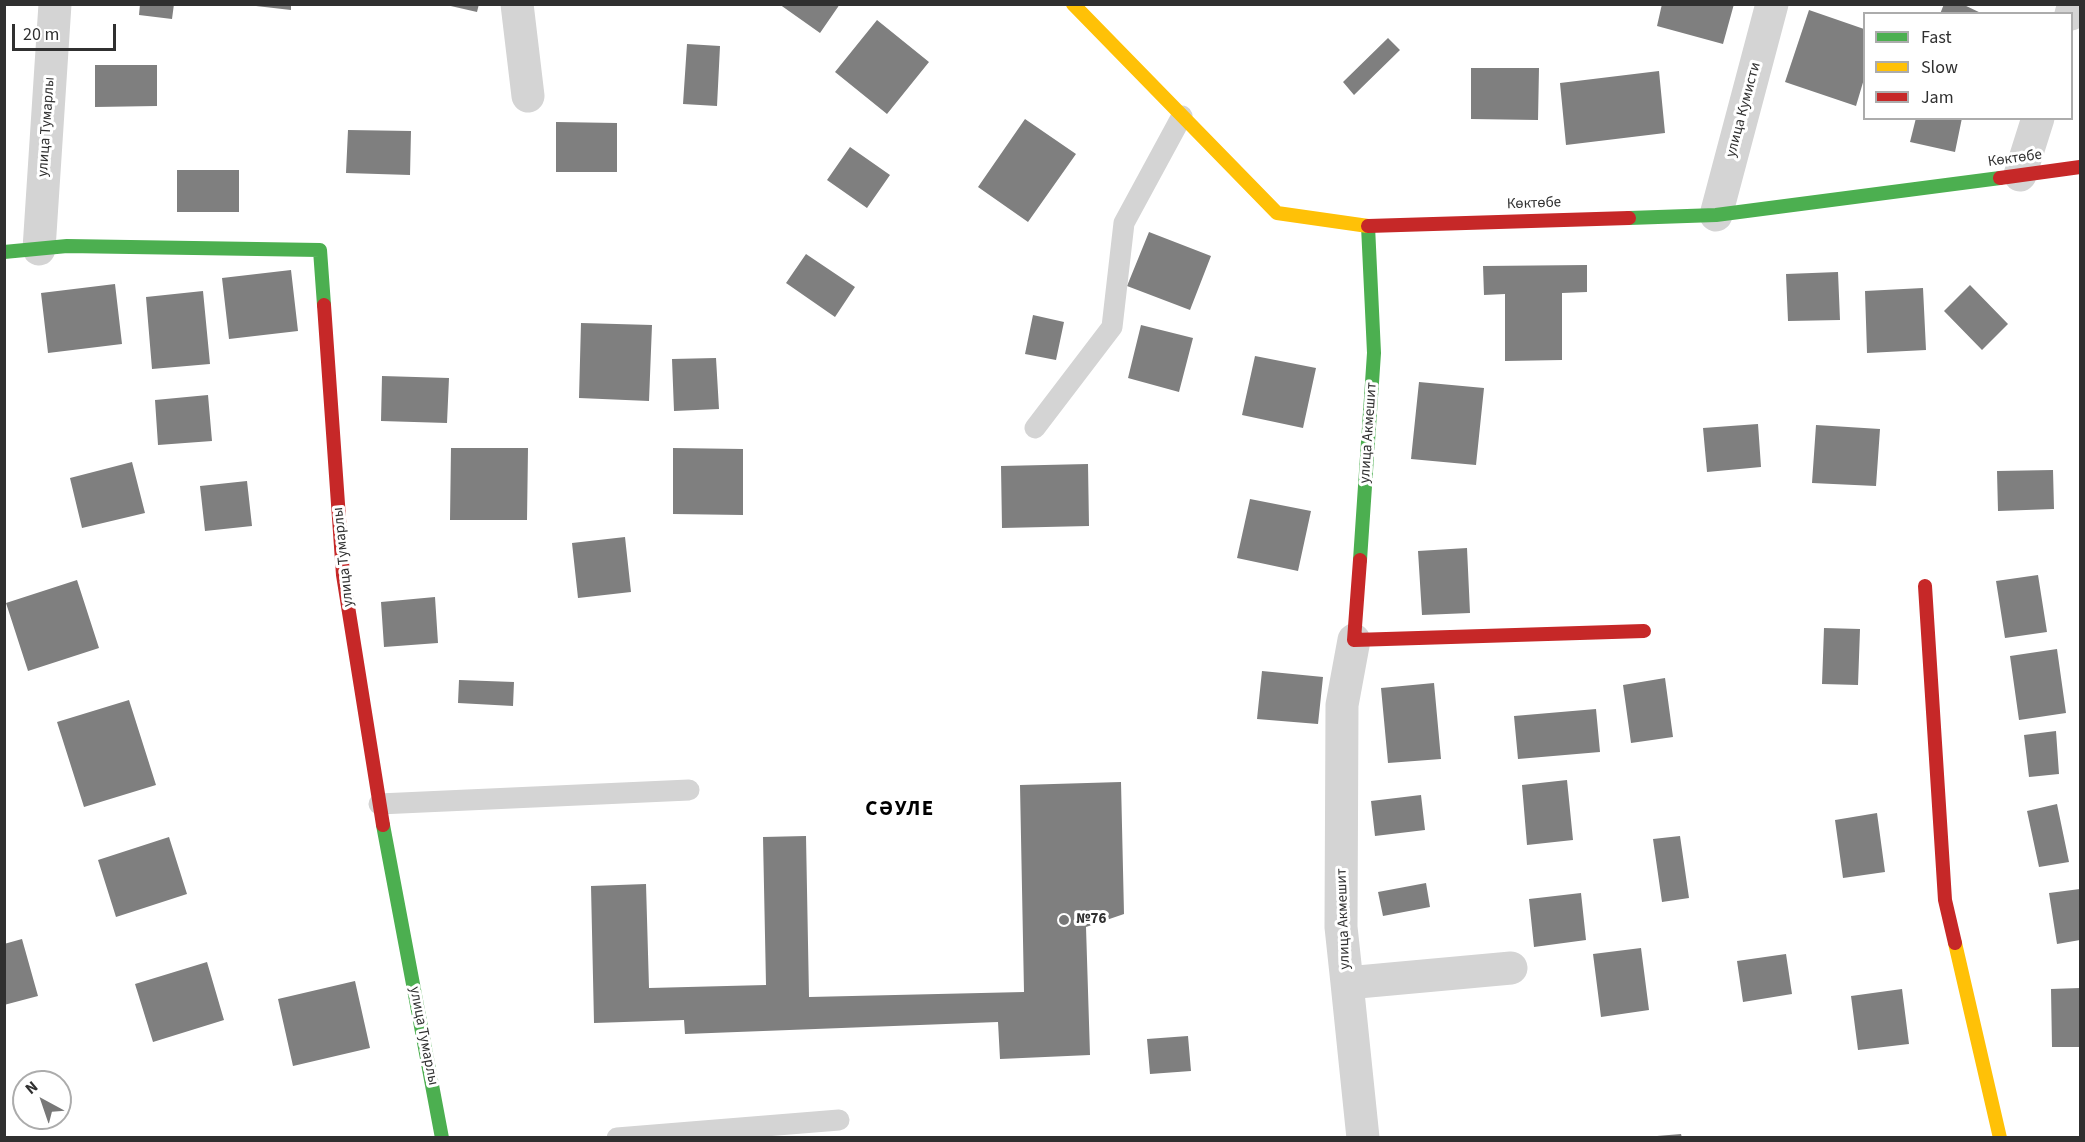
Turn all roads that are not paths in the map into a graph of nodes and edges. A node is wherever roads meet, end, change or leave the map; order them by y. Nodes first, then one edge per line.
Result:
1 (55, 4) edge
2 (517, 4) edge
3 (1073, 4) edge
4 (1772, 4) edge
5 (528, 96) dead end
6 (1182, 116) junction
7 (2037, 120) edge
8 (2080, 167) edge
9 (2020, 175) junction
10 (1716, 215) junction
11 (1368, 226) junction
12 (39, 249) junction
13 (4, 252) edge
14 (1035, 429) dead end
15 (1925, 586) dead end
16 (1644, 631) dead end
17 (1354, 640) junction
18 (688, 790) dead end
19 (380, 804) junction
20 (1511, 968) dead end
21 (1347, 983) junction
22 (839, 1120) dead end
23 (442, 1137) edge
24 (617, 1137) edge
25 (1363, 1137) edge
26 (2000, 1137) edge

1 - 12 street, улица Тумарлы
2 - 5 street
3 - 6 street, Көктөбе
4 - 10 street, улица Кумисти
6 - 11 street, Көктөбе
6 - 14 lane
7 - 9 street
8 - 9 street, Көктөбе
9 - 10 street, Көктөбе
10 - 11 street, Көктөбе
11 - 17 street, улица Акмешит
12 - 13 street, улица Тумарлы
12 - 19 street, улица Тумарлы
15 - 26 street
16 - 17 street
17 - 21 street, улица Акмешит
18 - 19 lane
19 - 23 street, улица Тумарлы
20 - 21 street, улица Акмешит
21 - 25 street, улица Акмешит
22 - 24 lane

